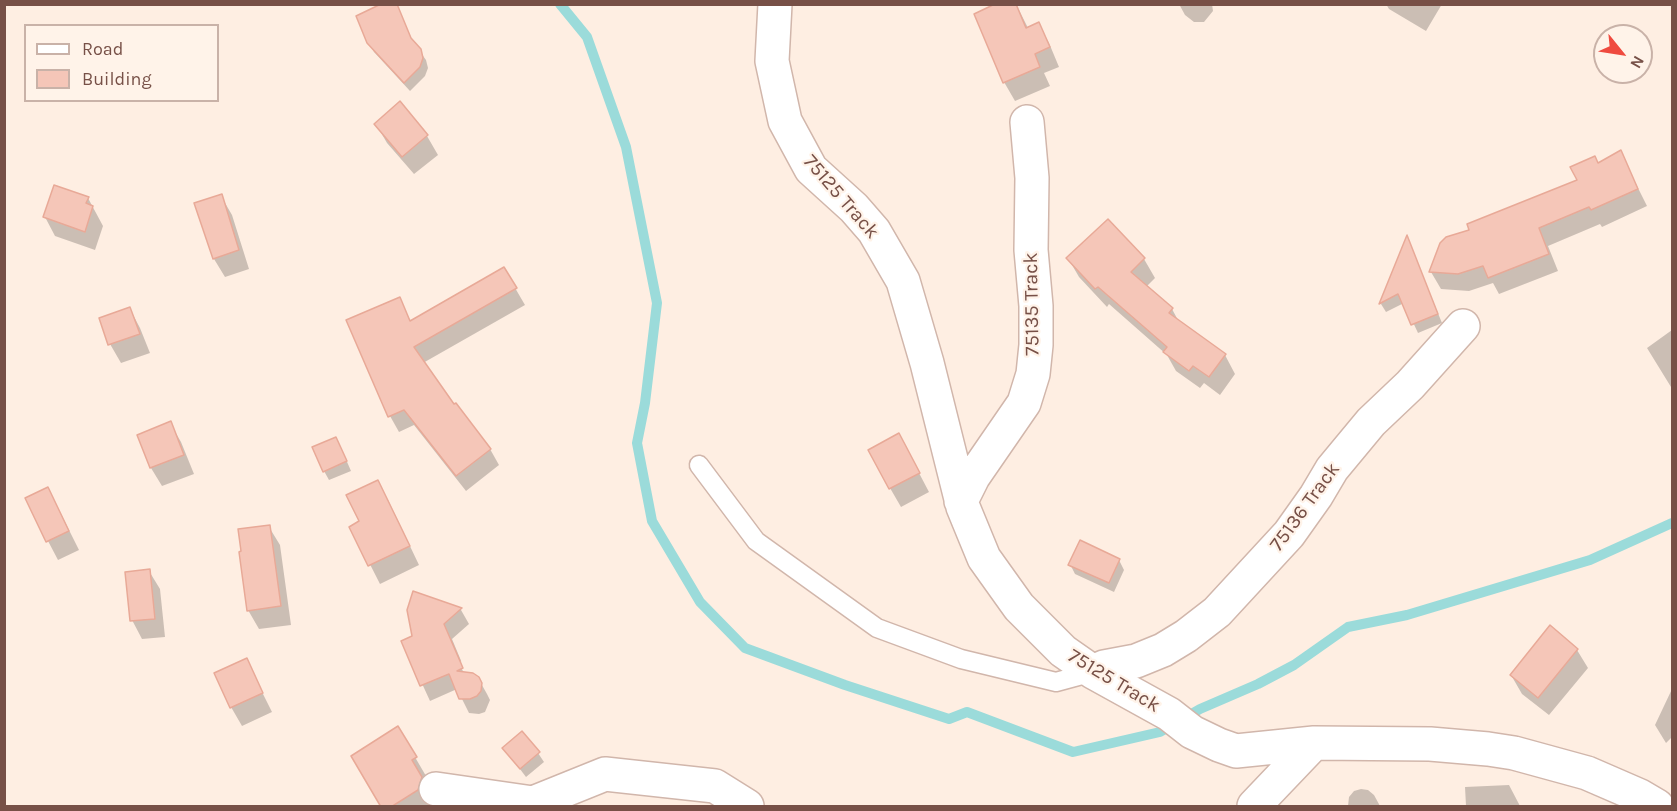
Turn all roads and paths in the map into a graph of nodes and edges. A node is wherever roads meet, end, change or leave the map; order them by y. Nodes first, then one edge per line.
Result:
1 (775, 4) edge
2 (1027, 122) dead end
3 (1463, 326) dead end
4 (699, 465) dead end
5 (961, 501) junction
6 (1093, 672) junction
7 (1314, 743) junction
8 (436, 789) dead end
9 (747, 807) edge
10 (1254, 807) edge
11 (1658, 807) edge

1 - 5 street, 75125 Track
2 - 5 street, 75135 Track
3 - 6 street, 75136 Track
4 - 6 lane
5 - 6 street, 75125 Track
6 - 7 street, 75125 Track
7 - 10 street
7 - 11 street, 75125 Track
8 - 9 street

